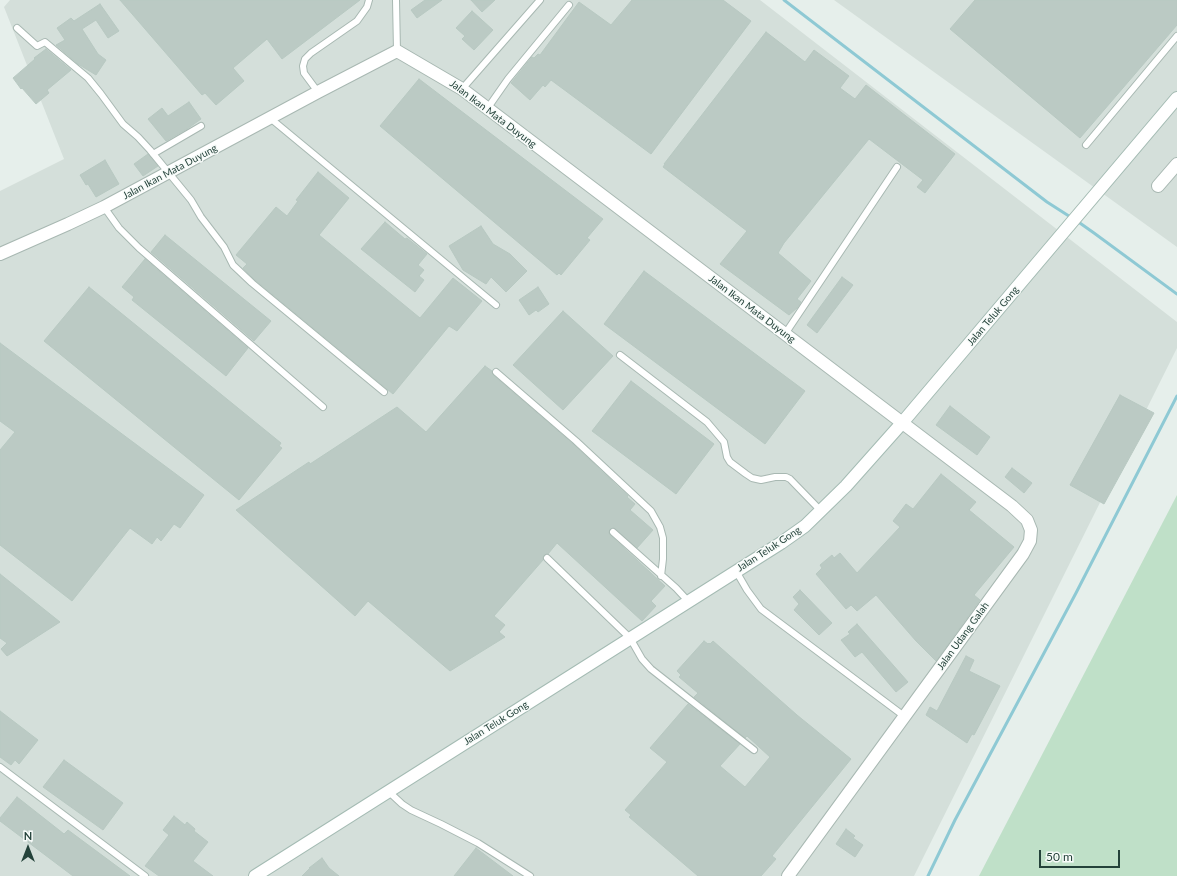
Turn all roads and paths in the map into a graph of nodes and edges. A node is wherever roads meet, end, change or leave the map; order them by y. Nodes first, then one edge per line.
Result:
1 (369, 0) edge
2 (396, 0) edge
3 (540, 0) edge
4 (570, 5) dead end
5 (17, 28) dead end
6 (1177, 36) edge
7 (397, 51) junction
8 (462, 89) junction
9 (318, 92) junction
10 (1177, 98) edge
11 (487, 109) junction
12 (270, 118) junction
13 (201, 126) dead end
14 (1086, 145) dead end
15 (153, 154) junction
16 (1177, 164) edge
17 (897, 167) dead end
18 (168, 173) junction
19 (1158, 186) dead end
20 (104, 207) junction
21 (0, 254) edge
22 (496, 304) dead end
23 (785, 334) junction
24 (620, 355) dead end
25 (496, 372) dead end
26 (384, 392) dead end
27 (323, 407) dead end
28 (902, 423) junction
29 (821, 511) junction
30 (613, 532) dead end
31 (547, 558) dead end
32 (736, 571) junction
33 (661, 576) junction
34 (688, 601) junction
35 (630, 638) junction
36 (904, 716) junction
37 (754, 750) dead end
38 (0, 767) edge
39 (388, 791) junction
40 (145, 876) edge
41 (255, 876) edge
42 (530, 876) edge
43 (788, 876) edge

1 - 9 lane
2 - 7 lane
3 - 8 lane
4 - 11 lane
5 - 15 lane
6 - 14 lane
7 - 8 street, Jalan Ikan Mata Duyung
7 - 9 street, Jalan Ikan Mata Duyung
8 - 11 street, Jalan Ikan Mata Duyung
9 - 12 street, Jalan Ikan Mata Duyung
10 - 28 street, Jalan Teluk Gong
11 - 23 street, Jalan Ikan Mata Duyung
12 - 18 street, Jalan Ikan Mata Duyung
12 - 22 lane
13 - 15 lane
15 - 18 lane
16 - 19 street
17 - 23 lane
18 - 20 street, Jalan Ikan Mata Duyung
18 - 26 lane
20 - 21 street, Jalan Ikan Mata Duyung
20 - 27 lane
23 - 28 street, Jalan Ikan Mata Duyung
24 - 29 lane
25 - 33 lane
28 - 29 street, Jalan Teluk Gong
28 - 36 street, Jalan Udang Galah
29 - 32 street, Jalan Teluk Gong
30 - 33 lane
31 - 35 lane
32 - 34 street, Jalan Teluk Gong
32 - 36 lane
33 - 34 lane
34 - 35 street, Jalan Teluk Gong
35 - 37 lane
35 - 39 street, Jalan Teluk Gong
36 - 43 street, Jalan Udang Galah
38 - 40 lane
39 - 41 street, Jalan Teluk Gong
39 - 42 lane

